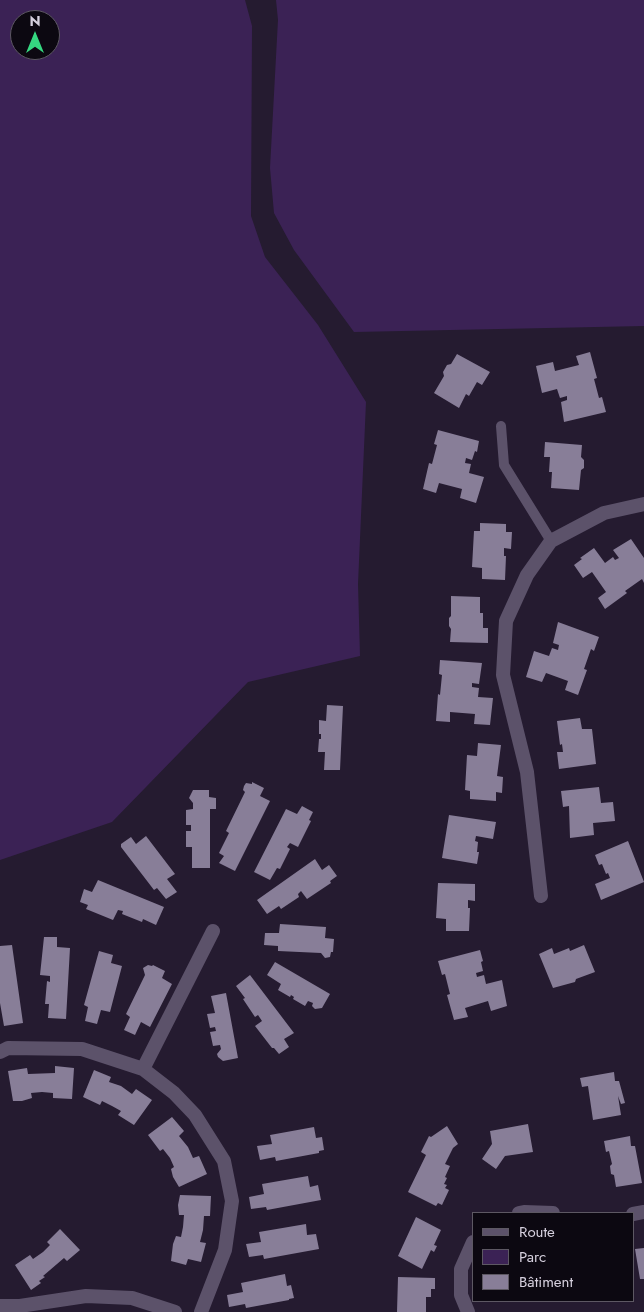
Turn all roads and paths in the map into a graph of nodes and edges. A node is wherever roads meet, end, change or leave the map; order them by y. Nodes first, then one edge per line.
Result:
1 (501, 426) dead end
2 (644, 504) edge
3 (551, 541) junction
4 (541, 896) dead end
5 (213, 931) dead end
6 (0, 1052) edge
7 (143, 1069) junction
8 (524, 1212) edge
9 (546, 1212) edge
10 (472, 1244) edge
11 (0, 1306) edge
12 (175, 1312) edge
13 (201, 1312) edge
14 (468, 1312) edge

1 - 3 lane
2 - 3 street
3 - 4 street
5 - 7 street
6 - 7 street
7 - 13 street
8 - 9 street
10 - 14 street
11 - 12 street

